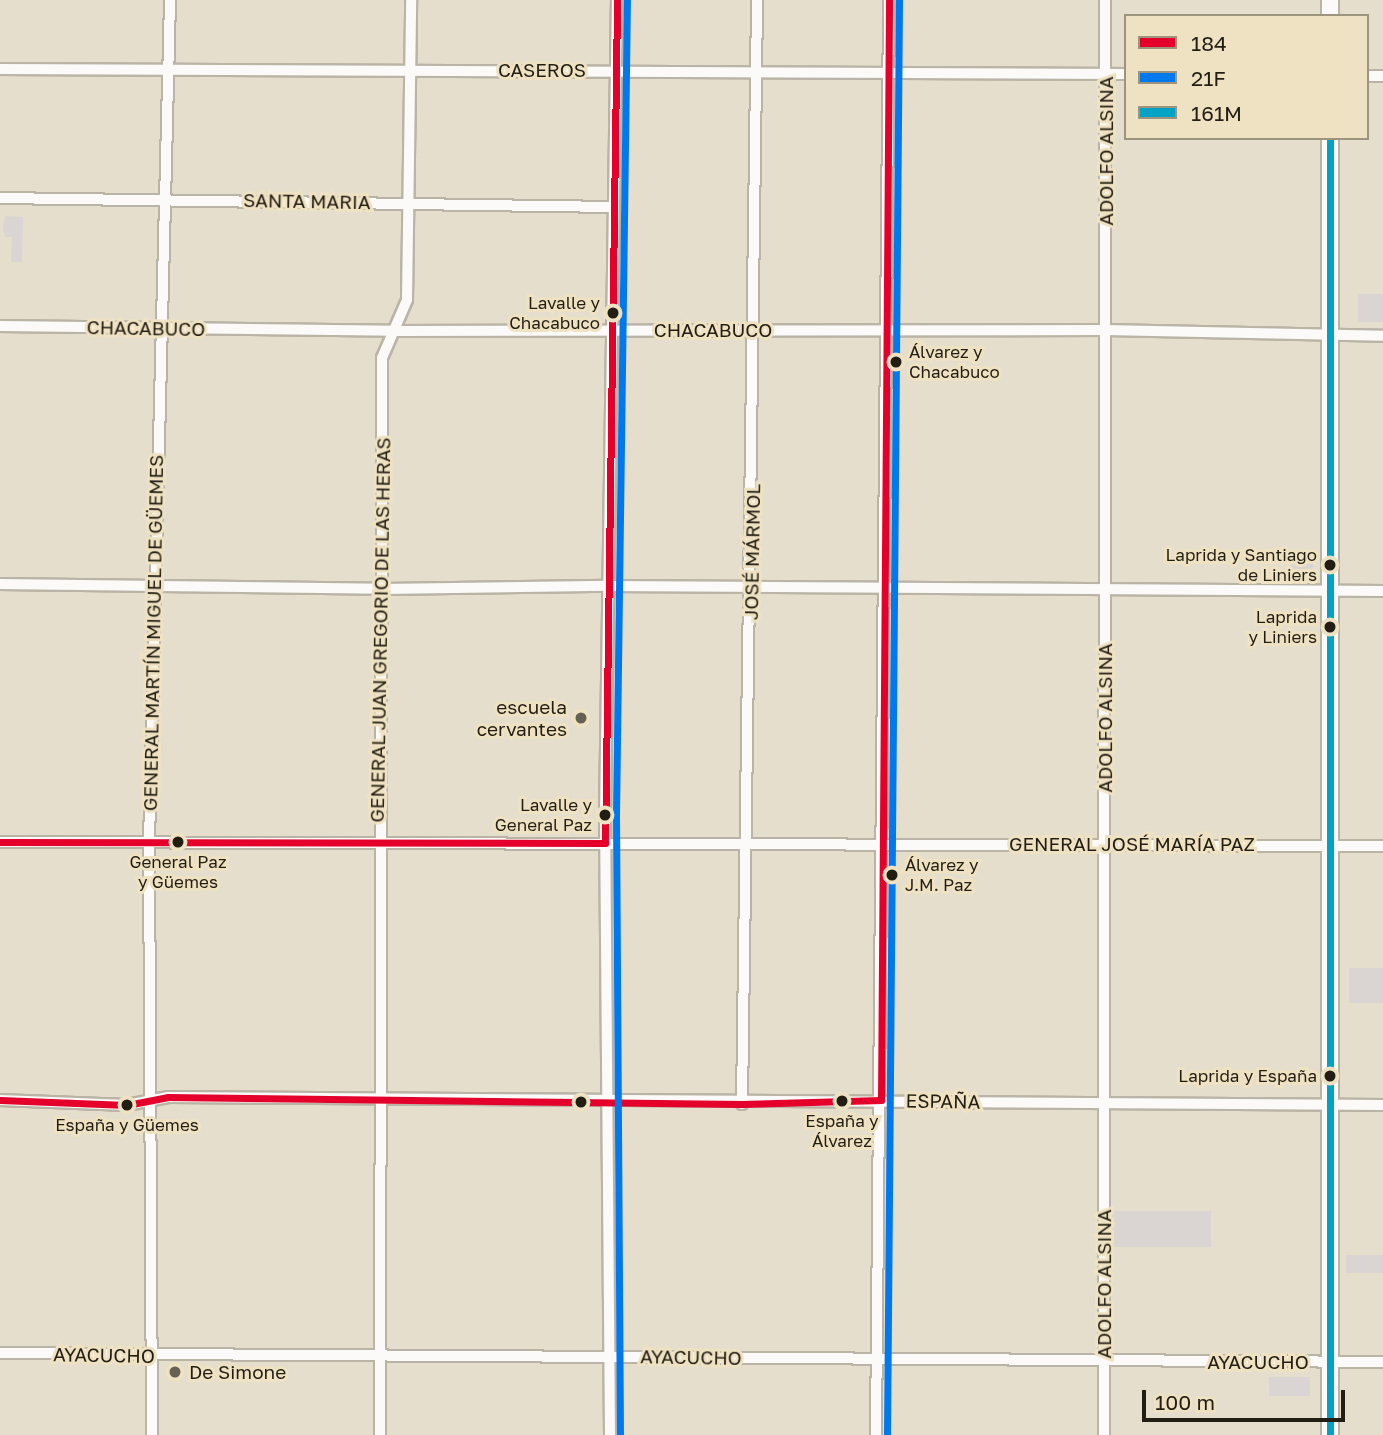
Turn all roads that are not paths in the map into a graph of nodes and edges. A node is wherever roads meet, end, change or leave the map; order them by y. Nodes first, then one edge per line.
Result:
1 (170, 0) edge
2 (411, 0) edge
3 (617, 0) edge
4 (757, 0) edge
5 (889, 0) edge
6 (1105, 0) edge
7 (0, 69) edge
8 (413, 70) junction
9 (617, 70) junction
10 (756, 72) junction
11 (888, 72) junction
12 (169, 73) junction
13 (1106, 74) junction
14 (1124, 74) edge
15 (1330, 140) edge
16 (0, 198) edge
17 (168, 199) junction
18 (411, 203) junction
19 (614, 207) junction
20 (0, 326) edge
21 (161, 328) junction
22 (613, 330) junction
23 (1105, 330) junction
24 (396, 331) junction
25 (756, 331) junction
26 (886, 331) junction
27 (1331, 336) junction
28 (1383, 336) edge
29 (0, 584) edge
30 (153, 586) junction
31 (610, 586) junction
32 (751, 587) junction
33 (887, 587) junction
34 (382, 589) junction
35 (1105, 590) junction
36 (1330, 590) junction
37 (1383, 591) edge
38 (0, 842) edge
39 (149, 842) junction
40 (746, 843) junction
41 (605, 844) junction
42 (882, 844) junction
43 (1105, 844) junction
44 (377, 845) junction
45 (1328, 845) junction
46 (1383, 846) edge
47 (0, 1100) edge
48 (378, 1100) junction
49 (881, 1100) junction
50 (151, 1101) junction
51 (607, 1103) junction
52 (742, 1104) junction
53 (1103, 1104) junction
54 (1383, 1105) edge
55 (1329, 1106) junction
56 (0, 1353) edge
57 (381, 1354) junction
58 (151, 1356) junction
59 (611, 1356) junction
60 (878, 1361) junction
61 (1104, 1361) junction
62 (1331, 1362) junction
63 (1383, 1362) edge
64 (152, 1435) edge
65 (380, 1435) edge
66 (610, 1435) edge
67 (876, 1435) edge
68 (1104, 1435) edge
69 (1330, 1435) edge

1 - 12 street, GENERAL MARTÍN MIGUEL DE GÜEMES
2 - 8 street, GENERAL JUAN GREGORIO DE LAS HERAS
3 - 9 street
4 - 10 street, JOSÉ MÁRMOL
5 - 11 street
6 - 13 street, ADOLFO ALSINA
7 - 12 street, CASEROS
8 - 9 street, CASEROS
8 - 12 street, CASEROS
8 - 18 street, GENERAL JUAN GREGORIO DE LAS HERAS
9 - 10 street, CASEROS
9 - 19 street
10 - 11 street, CASEROS
10 - 25 street, JOSÉ MÁRMOL
11 - 13 street, CASEROS
11 - 26 street
12 - 17 street, GENERAL MARTÍN MIGUEL DE GÜEMES
13 - 14 street, CASEROS
13 - 23 street, ADOLFO ALSINA
15 - 27 street
16 - 17 street, SANTA MARIA
17 - 18 street, SANTA MARIA
17 - 21 street, GENERAL MARTÍN MIGUEL DE GÜEMES
18 - 19 street, SANTA MARIA
18 - 24 street, GENERAL JUAN GREGORIO DE LAS HERAS
19 - 22 street
20 - 21 street, CHACABUCO
21 - 24 street, CHACABUCO
21 - 30 street, GENERAL MARTÍN MIGUEL DE GÜEMES
22 - 24 street, CHACABUCO
22 - 25 street, CHACABUCO
22 - 31 street
23 - 26 street, CHACABUCO
23 - 27 street, CHACABUCO
23 - 35 street, ADOLFO ALSINA
24 - 34 street, GENERAL JUAN GREGORIO DE LAS HERAS
25 - 26 street, CHACABUCO
25 - 32 street, JOSÉ MÁRMOL
26 - 33 street
27 - 28 street, CHACABUCO
27 - 36 street
29 - 30 street
30 - 34 street
30 - 39 street, GENERAL MARTÍN MIGUEL DE GÜEMES
31 - 32 street
31 - 34 street
31 - 41 street
32 - 33 street
32 - 40 street, JOSÉ MÁRMOL
33 - 35 street
33 - 42 street
34 - 44 street, GENERAL JUAN GREGORIO DE LAS HERAS
35 - 36 street
35 - 43 street, ADOLFO ALSINA
36 - 37 street
36 - 45 street
38 - 39 street, GENERAL JOSÉ MARÍA PAZ
39 - 44 street, GENERAL JOSÉ MARÍA PAZ
39 - 50 street, GENERAL MARTÍN MIGUEL DE GÜEMES
40 - 41 street, GENERAL JOSÉ MARÍA PAZ
40 - 42 street, GENERAL JOSÉ MARÍA PAZ
40 - 52 street, JOSÉ MÁRMOL
41 - 44 street, GENERAL JOSÉ MARÍA PAZ
41 - 51 street
42 - 43 street, GENERAL JOSÉ MARÍA PAZ
42 - 49 street
43 - 45 street, GENERAL JOSÉ MARÍA PAZ
43 - 53 street, ADOLFO ALSINA
44 - 48 street, GENERAL JUAN GREGORIO DE LAS HERAS
45 - 46 street, GENERAL JOSÉ MARÍA PAZ
45 - 55 street
47 - 50 street, ESPAÑA
48 - 50 street, ESPAÑA
48 - 51 street, ESPAÑA
48 - 57 street, GENERAL JUAN GREGORIO DE LAS HERAS
49 - 52 street, ESPAÑA
49 - 53 street, ESPAÑA
49 - 60 street
50 - 58 street, GENERAL MARTÍN MIGUEL DE GÜEMES
51 - 52 street, ESPAÑA
51 - 59 street
53 - 55 street, ESPAÑA
53 - 61 street, ADOLFO ALSINA
54 - 55 street, ESPAÑA
55 - 62 street
56 - 58 street, AYACUCHO
57 - 58 street, AYACUCHO
57 - 59 street, AYACUCHO
57 - 65 street, GENERAL JUAN GREGORIO DE LAS HERAS
58 - 64 street, GENERAL MARTÍN MIGUEL DE GÜEMES
59 - 60 street, AYACUCHO
59 - 66 street
60 - 61 street, AYACUCHO
60 - 67 street
61 - 62 street, AYACUCHO
61 - 68 street, ADOLFO ALSINA
62 - 63 street, AYACUCHO
62 - 69 street

